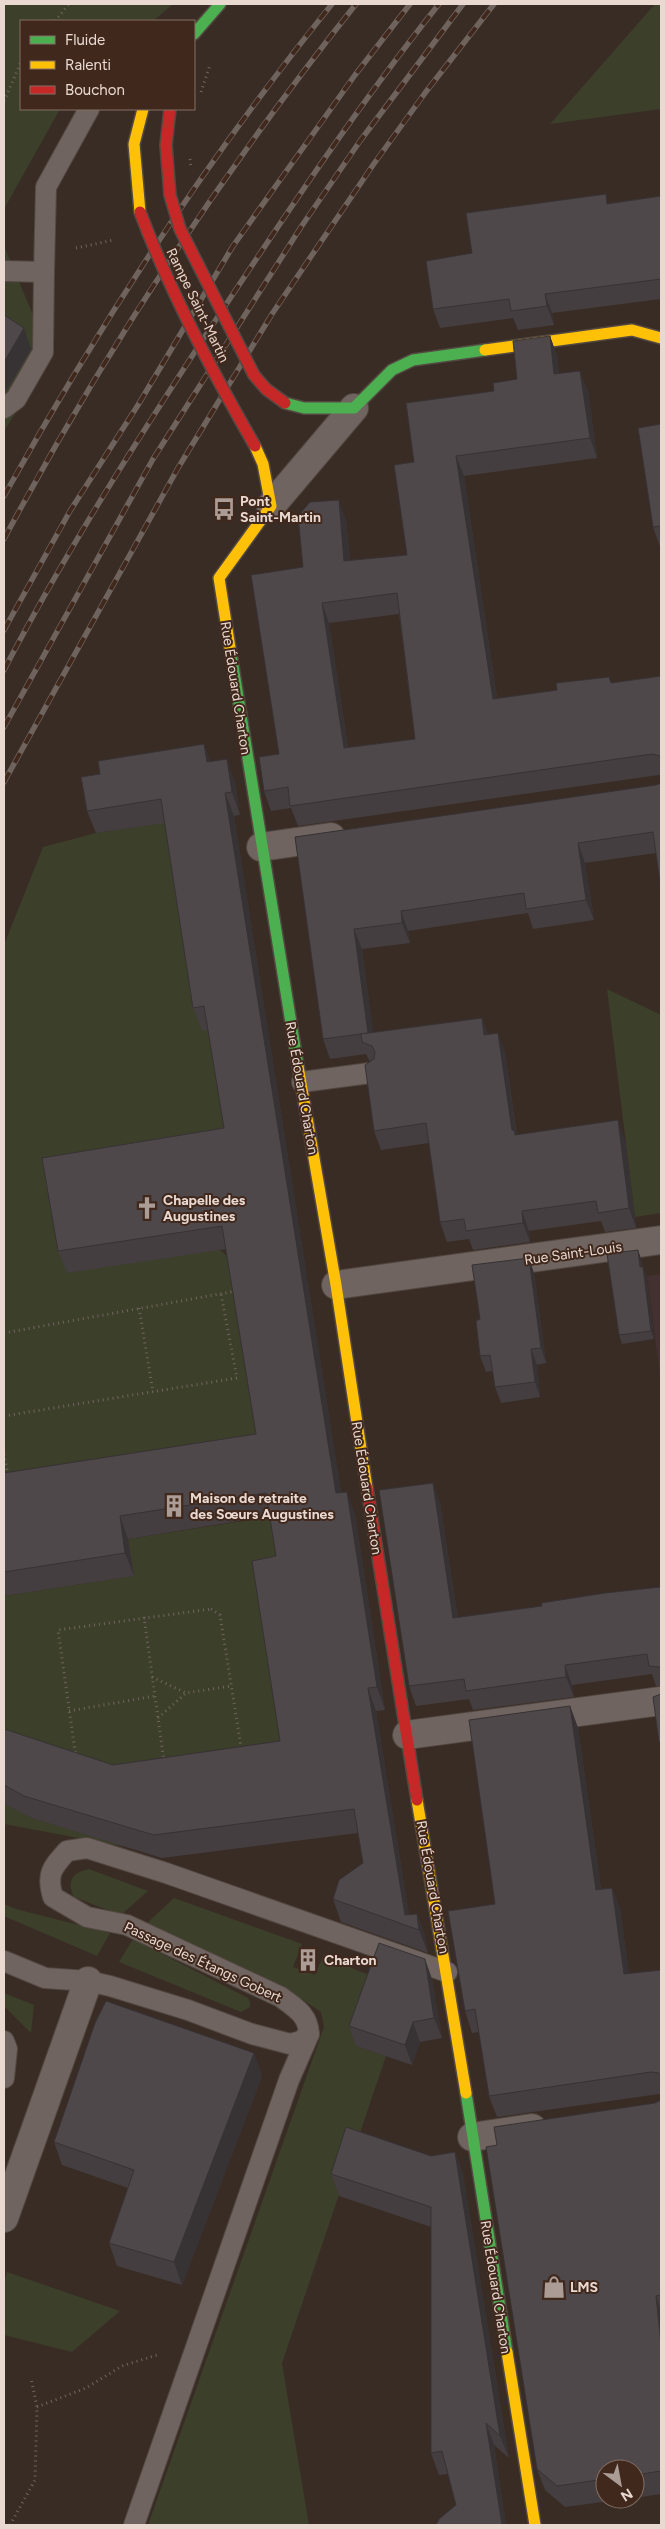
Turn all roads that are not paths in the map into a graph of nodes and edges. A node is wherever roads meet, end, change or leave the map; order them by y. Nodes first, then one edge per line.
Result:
1 (220, 4) edge
2 (195, 33) edge
3 (88, 110) edge
4 (143, 110) edge
5 (170, 110) edge
6 (44, 263) junction
7 (4, 271) edge
8 (661, 338) edge
9 (4, 408) edge
10 (354, 408) junction
11 (270, 506) junction
12 (352, 834) edge
13 (261, 846) junction
14 (370, 1072) edge
15 (302, 1082) junction
16 (661, 1240) edge
17 (336, 1285) junction
18 (661, 1700) edge
19 (407, 1735) junction
20 (4, 1960) edge
21 (447, 1972) junction
22 (88, 1981) junction
23 (309, 2034) junction
24 (4, 2041) edge
25 (4, 2078) edge
26 (557, 2124) edge
27 (472, 2137) junction
28 (4, 2218) edge
29 (134, 2525) edge
30 (535, 2525) edge

1 - 2 street
3 - 6 lane
4 - 11 street, Rampe Saint-Martin, bridge
5 - 10 street, Rampe Saint-Martin, bridge
6 - 7 lane
6 - 9 lane
8 - 10 street
10 - 11 street, Rue Édouard Charton
11 - 13 street, Rue Édouard Charton
12 - 13 street
13 - 15 street, Rue Édouard Charton
14 - 15 lane
15 - 17 street, Rue Édouard Charton
16 - 17 street, Rue Saint-Louis
17 - 19 street, Rue Édouard Charton
18 - 19 street
19 - 21 street, Rue Édouard Charton
20 - 22 lane
21 - 23 lane, Passage des Étangs Gobert
21 - 27 street, Rue Édouard Charton
22 - 23 lane
22 - 28 street
23 - 29 lane
24 - 25 lane
26 - 27 street
27 - 30 street, Rue Édouard Charton

